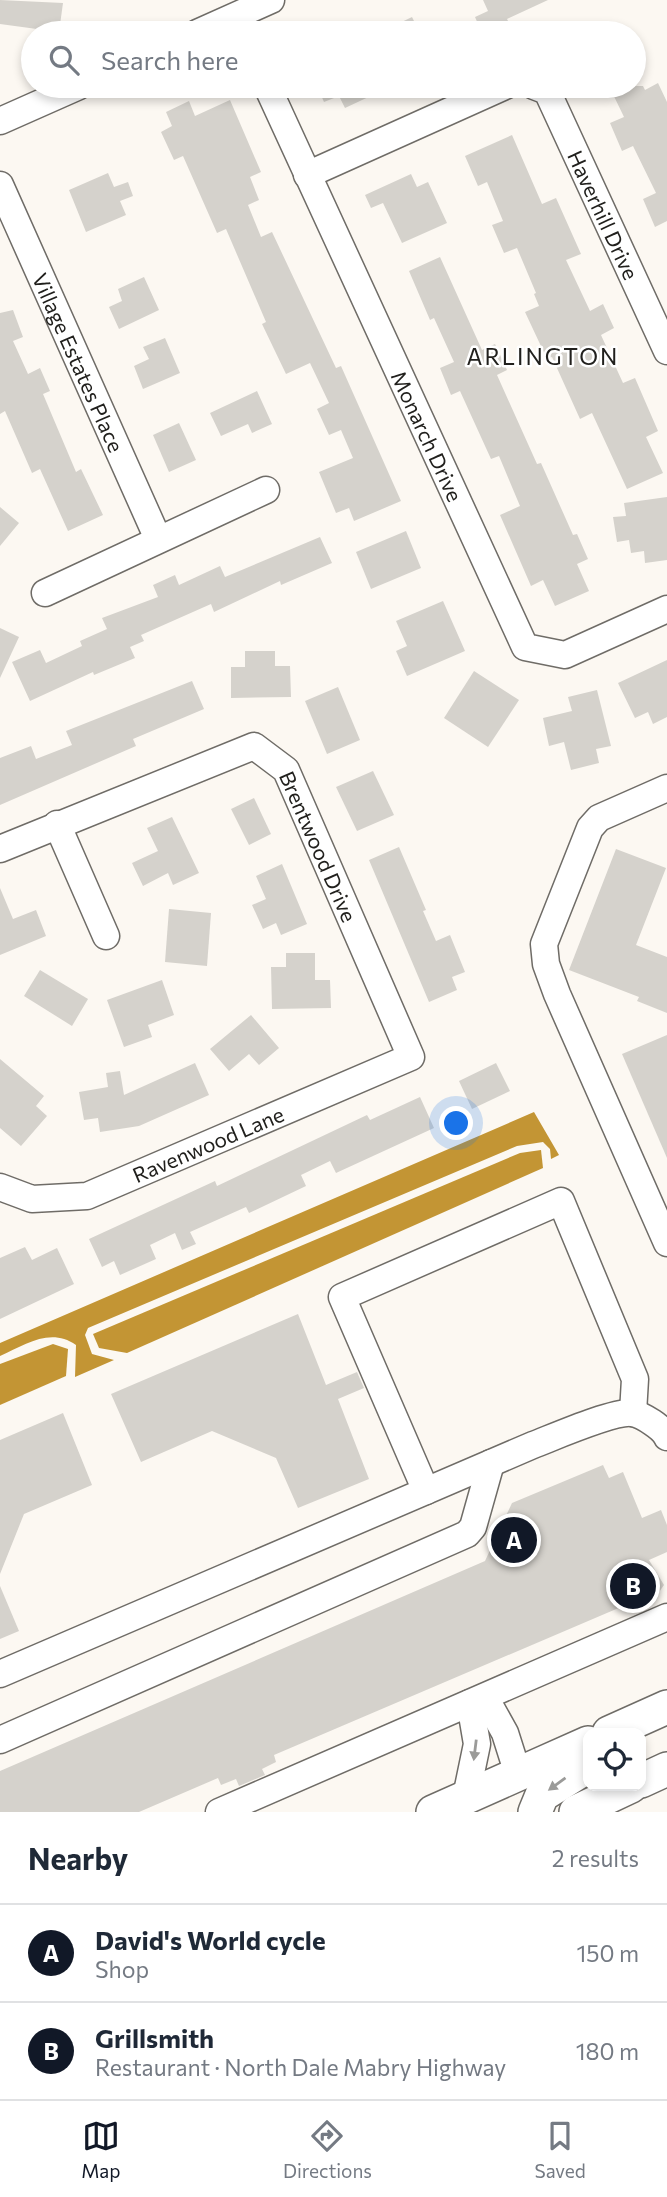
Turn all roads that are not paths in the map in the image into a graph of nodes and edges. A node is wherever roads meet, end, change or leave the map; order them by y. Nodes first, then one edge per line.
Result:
1 (271, 0) edge
2 (244, 21) edge
3 (52, 98) edge
4 (272, 98) edge
5 (478, 98) edge
6 (550, 98) edge
7 (0, 121) edge
8 (307, 175) junction
9 (0, 185) edge
10 (667, 351) edge
11 (265, 490) dead end
12 (158, 540) junction
13 (45, 593) dead end
14 (667, 609) edge
15 (667, 788) edge
16 (57, 824) junction
17 (0, 849) edge
18 (106, 936) dead end
19 (411, 1057) joint
20 (0, 1187) edge
21 (667, 1243) edge
22 (633, 1413) junction
23 (666, 1432) edge
24 (491, 1463) junction
25 (426, 1491) junction
26 (667, 1617) edge
27 (0, 1674) edge
28 (477, 1700) junction
29 (667, 1707) edge
30 (667, 1727) edge
31 (620, 1728) edge
32 (646, 1738) edge
33 (0, 1740) edge
34 (583, 1744) edge
35 (583, 1769) edge
36 (667, 1769) edge
37 (518, 1774) junction
38 (646, 1779) edge
39 (621, 1791) edge
40 (466, 1797) junction
41 (582, 1810) edge
42 (219, 1812) edge
43 (433, 1812) edge
44 (498, 1812) edge
45 (535, 1812) edge

1 - 2 street
3 - 7 street
4 - 8 street, Monarch Drive
5 - 8 street
6 - 10 street, Haverhill Drive
8 - 14 street, Monarch Drive
9 - 12 street, Village Estates Place
11 - 12 street
12 - 13 street
15 - 21 street
16 - 17 street, Brentwood Drive
16 - 18 street
16 - 19 street, Brentwood Drive
19 - 20 street, Ravenwood Lane
22 - 23 street
22 - 24 street
22 - 25 street
24 - 25 street
24 - 33 street
25 - 27 street
26 - 28 street
28 - 37 street
28 -> 40 street
28 - 42 street
29 - 31 main road
30 - 32 main road
34 - 37 main road
35 -> 45 main road
36 - 38 main road
37 - 40 main road
37 - 44 main road
39 - 41 main road
40 - 43 main road

